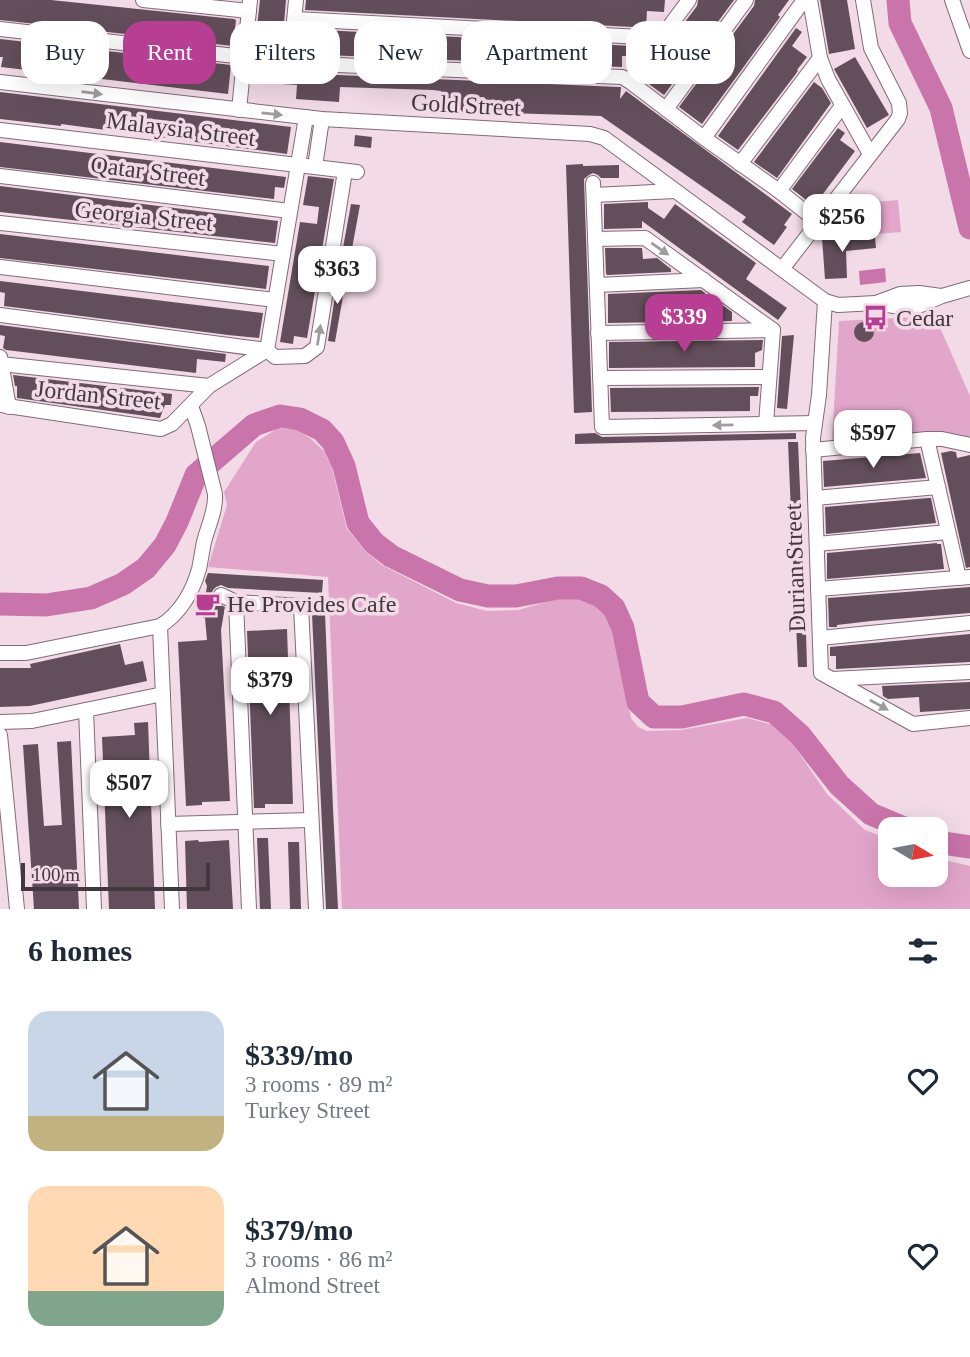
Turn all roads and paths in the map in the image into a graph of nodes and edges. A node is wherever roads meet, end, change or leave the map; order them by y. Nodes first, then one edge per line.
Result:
1 (143, 0) edge
2 (296, 0) edge
3 (689, 0) edge
4 (746, 0) edge
5 (804, 0) edge
6 (810, 0) edge
7 (863, 0) edge
8 (970, 1) edge
9 (953, 4) edge
10 (250, 5) edge
11 (295, 19) junction
12 (673, 21) edge
13 (0, 29) edge
14 (626, 36) edge
15 (970, 51) edge
16 (230, 55) edge
17 (820, 58) junction
18 (626, 79) edge
19 (0, 82) edge
20 (241, 84) edge
21 (634, 84) edge
22 (842, 106) junction
23 (666, 109) junction
24 (239, 110) junction
25 (306, 117) junction
26 (322, 119) junction
27 (0, 130) edge
28 (704, 138) junction
29 (870, 154) junction
30 (740, 164) junction
31 (298, 166) junction
32 (315, 167) junction
33 (0, 176) edge
34 (675, 191) junction
35 (779, 191) junction
36 (290, 211) junction
37 (818, 222) junction
38 (0, 223) edge
39 (595, 239) junction
40 (283, 254) junction
41 (0, 267) edge
42 (782, 269) junction
43 (704, 280) junction
44 (597, 285) junction
45 (970, 288) edge
46 (275, 299) junction
47 (825, 301) junction
48 (0, 315) edge
49 (773, 330) junction
50 (598, 333) junction
51 (267, 350) junction
52 (1, 360) edge
53 (769, 377) junction
54 (600, 378) junction
55 (209, 386) junction
56 (5, 406) edge
57 (191, 406) junction
58 (815, 423) junction
59 (766, 424) junction
60 (927, 439) junction
61 (970, 445) edge
62 (813, 450) junction
63 (938, 487) junction
64 (815, 498) junction
65 (948, 532) junction
66 (817, 544) junction
67 (964, 577) edge
68 (818, 589) junction
69 (221, 595) dead end
70 (236, 602) junction
71 (970, 623) edge
72 (160, 626) junction
73 (820, 638) junction
74 (0, 653) edge
75 (970, 672) edge
76 (832, 679) junction
77 (163, 694) junction
78 (86, 710) junction
79 (970, 719) edge
80 (0, 722) edge
81 (0, 735) edge
82 (312, 820) junction
83 (245, 822) junction
84 (168, 824) junction
85 (17, 909) edge
86 (93, 909) edge
87 (172, 909) edge
88 (249, 909) edge
89 (316, 909) edge

1 - 10 street
2 - 11 street
3 - 12 street
4 - 23 street
5 - 28 street
6 - 17 street
7 - 29 street
8 - 9 street
9 - 15 street
11 - 14 street
11 - 18 street
13 - 16 street
17 - 22 street
17 - 30 street
19 -> 24 street, Gold Street
20 - 24 street
21 - 23 street
22 - 29 street
22 - 35 street
23 - 28 street
24 -> 25 street, Gold Street
25 - 26 street, Gold Street
25 - 31 street
26 - 32 street
26 - 34 street, Gold Street
27 - 31 street, Malaysia Street
28 - 30 street
29 - 37 street
30 - 35 street
31 - 32 street, Malaysia Street
31 - 36 street
51 -> 32 street, Malaysia Street
33 - 36 street, Qatar Street
34 - 39 street
34 - 42 street, Gold Street
35 - 37 street
36 - 40 street
37 - 42 street
38 - 40 street, Georgia Street
39 -> 43 street
39 - 44 street
40 - 46 street
41 - 46 street
42 - 47 street, Gold Street
43 - 44 street
43 - 49 street
44 - 50 street
45 - 47 street
46 - 51 street
47 - 58 street, Durian Street
48 - 51 street
49 - 50 street
49 - 53 street
50 - 54 street
51 - 55 street, Jordan Street
52 - 55 street
52 - 56 street
53 - 54 street
53 - 59 street
59 -> 54 street
55 - 57 street, Jordan Street
56 - 57 street, Jordan Street
57 - 72 street
58 - 59 street
58 - 62 street, Durian Street
60 - 61 street
60 - 62 street
60 - 63 street
62 - 64 street, Durian Street
63 - 64 street
63 - 65 street
64 - 66 street, Durian Street
65 - 66 street
65 - 67 street
66 - 68 street, Durian Street
67 - 68 street
68 - 73 street, Durian Street
69 - 70 street
70 - 82 street
70 - 83 street
71 - 73 street
72 - 74 street
72 - 77 street
73 - 76 street, Durian Street
75 - 76 street
76 -> 79 street
77 - 78 street
77 - 84 street
78 - 80 street
78 - 86 street
81 - 85 street
82 - 83 street
82 - 89 street
83 - 84 street
83 - 88 street
84 - 87 street

